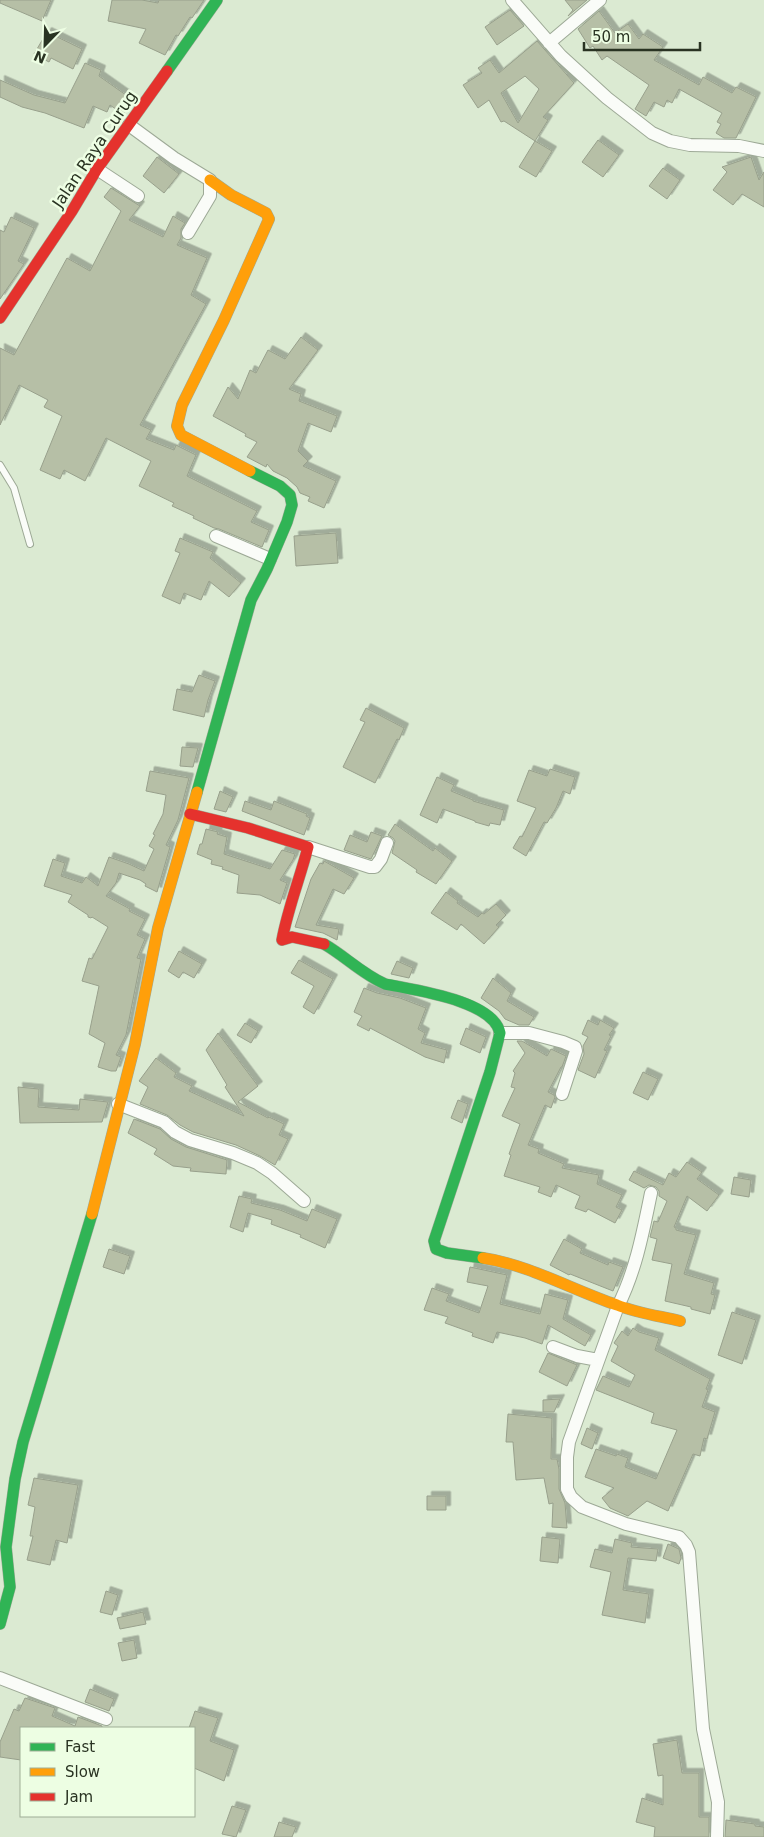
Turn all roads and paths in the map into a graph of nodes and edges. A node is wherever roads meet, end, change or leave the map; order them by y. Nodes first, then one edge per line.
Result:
1 (217, 0) edge
2 (512, 0) edge
3 (600, 0) edge
4 (550, 43) junction
5 (129, 125) junction
6 (764, 151) edge
7 (97, 168) junction
8 (210, 180) junction
9 (138, 196) dead end
10 (188, 233) dead end
11 (0, 318) edge
12 (0, 465) edge
13 (216, 536) dead end
14 (30, 544) dead end
15 (270, 559) junction
16 (190, 814) junction
17 (387, 843) dead end
18 (308, 847) junction
19 (500, 1033) junction
20 (562, 1094) dead end
21 (118, 1104) junction
22 (651, 1193) dead end
23 (304, 1200) dead end
24 (618, 1306) junction
25 (680, 1321) dead end
26 (553, 1347) dead end
27 (598, 1360) junction
28 (4, 1556) edge
29 (1, 1620) edge
30 (0, 1678) edge
31 (106, 1719) dead end
32 (717, 1837) edge

1 - 5 street, Jalan Raya Curug
2 - 4 street
3 - 4 street
4 - 6 street
5 - 7 street, Jalan Raya Curug
5 - 8 street
7 - 9 street
7 - 11 street, Jalan Raya Curug
8 - 10 street
8 - 15 street
12 - 14 lane
13 - 15 street
15 - 16 street
16 - 18 street
16 - 21 street
17 - 18 street
18 - 19 street
19 - 20 street
19 - 24 street
21 - 23 street
21 - 28 street
22 - 24 street
24 - 25 street
24 - 27 street
26 - 27 street
27 - 32 street
28 - 29 street
30 - 31 street

